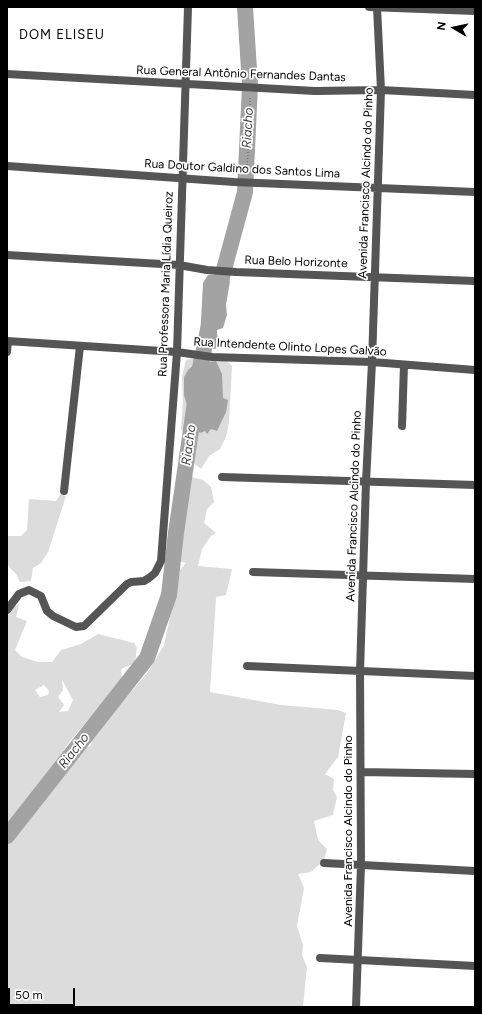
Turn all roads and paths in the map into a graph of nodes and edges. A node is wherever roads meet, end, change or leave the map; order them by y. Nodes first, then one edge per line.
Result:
1 (188, 7) edge
2 (369, 7) edge
3 (378, 7) edge
4 (475, 11) edge
5 (7, 74) edge
6 (185, 85) junction
7 (251, 88) junction
8 (381, 90) junction
9 (475, 94) edge
10 (7, 166) edge
11 (183, 178) junction
12 (250, 182) junction
13 (377, 188) junction
14 (475, 192) edge
15 (7, 255) edge
16 (179, 265) junction
17 (375, 277) junction
18 (475, 281) edge
19 (8, 341) edge
20 (80, 346) junction
21 (7, 352) edge
22 (177, 352) junction
23 (372, 362) junction
24 (404, 365) junction
25 (475, 370) edge
26 (402, 426) dead end
27 (222, 477) dead end
28 (366, 482) junction
29 (475, 485) edge
30 (64, 491) dead end
31 (253, 572) dead end
32 (364, 577) junction
33 (475, 579) edge
34 (7, 610) edge
35 (247, 666) dead end
36 (360, 672) junction
37 (475, 676) edge
38 (361, 772) junction
39 (475, 774) edge
40 (324, 863) dead end
41 (361, 865) junction
42 (475, 871) edge
43 (320, 958) dead end
44 (358, 960) junction
45 (475, 966) edge
46 (356, 1007) edge

1 - 6 street, Rua Professora Maria Lídia Queiroz
2 - 3 street
3 - 4 street
3 - 8 street, Avenida Francisco Alcindo do Pinho
5 - 6 street, Rua General Antônio Fernandes Dantas
6 - 7 street, Rua General Antônio Fernandes Dantas
6 - 11 street, Rua Professora Maria Lídia Queiroz
7 - 8 street, Rua General Antônio Fernandes Dantas
7 - 12 path
8 - 9 street, Rua General Antônio Fernandes Dantas
8 - 13 street, Avenida Francisco Alcindo do Pinho
10 - 11 street, Rua Doutor Galdino dos Santos Lima
11 - 12 street, Rua Doutor Galdino dos Santos Lima
11 - 16 street, Rua Professora Maria Lídia Queiroz
12 - 13 street, Rua Doutor Galdino dos Santos Lima
13 - 14 street, Rua Doutor Galdino dos Santos Lima
13 - 17 street, Avenida Francisco Alcindo do Pinho
15 - 16 street
16 - 17 street, Rua Belo Horizonte
16 - 22 street, Rua Professora Maria Lídia Queiroz
17 - 18 street, Rua Belo Horizonte
17 - 23 street, Avenida Francisco Alcindo do Pinho
19 - 20 street, Rua Intendente Olinto Lopes Galvão
19 - 21 street
20 - 22 street, Rua Intendente Olinto Lopes Galvão
20 - 30 street
22 - 23 street, Rua Intendente Olinto Lopes Galvão
22 - 34 street, Rua Professora Maria Lídia Queiroz
23 - 24 street, Rua Intendente Olinto Lopes Galvão
23 - 28 street, Avenida Francisco Alcindo do Pinho
24 - 25 street, Rua Intendente Olinto Lopes Galvão
24 - 26 street
27 - 28 street
28 - 29 street
28 - 32 street, Avenida Francisco Alcindo do Pinho
31 - 32 street
32 - 33 street
32 - 36 street, Avenida Francisco Alcindo do Pinho
35 - 36 street
36 - 37 street
36 - 38 street, Avenida Francisco Alcindo do Pinho
38 - 39 street
38 - 41 street, Avenida Francisco Alcindo do Pinho
40 - 41 street
41 - 42 street
41 - 44 street, Avenida Francisco Alcindo do Pinho
43 - 44 street
44 - 45 street
44 - 46 street, Avenida Francisco Alcindo do Pinho

